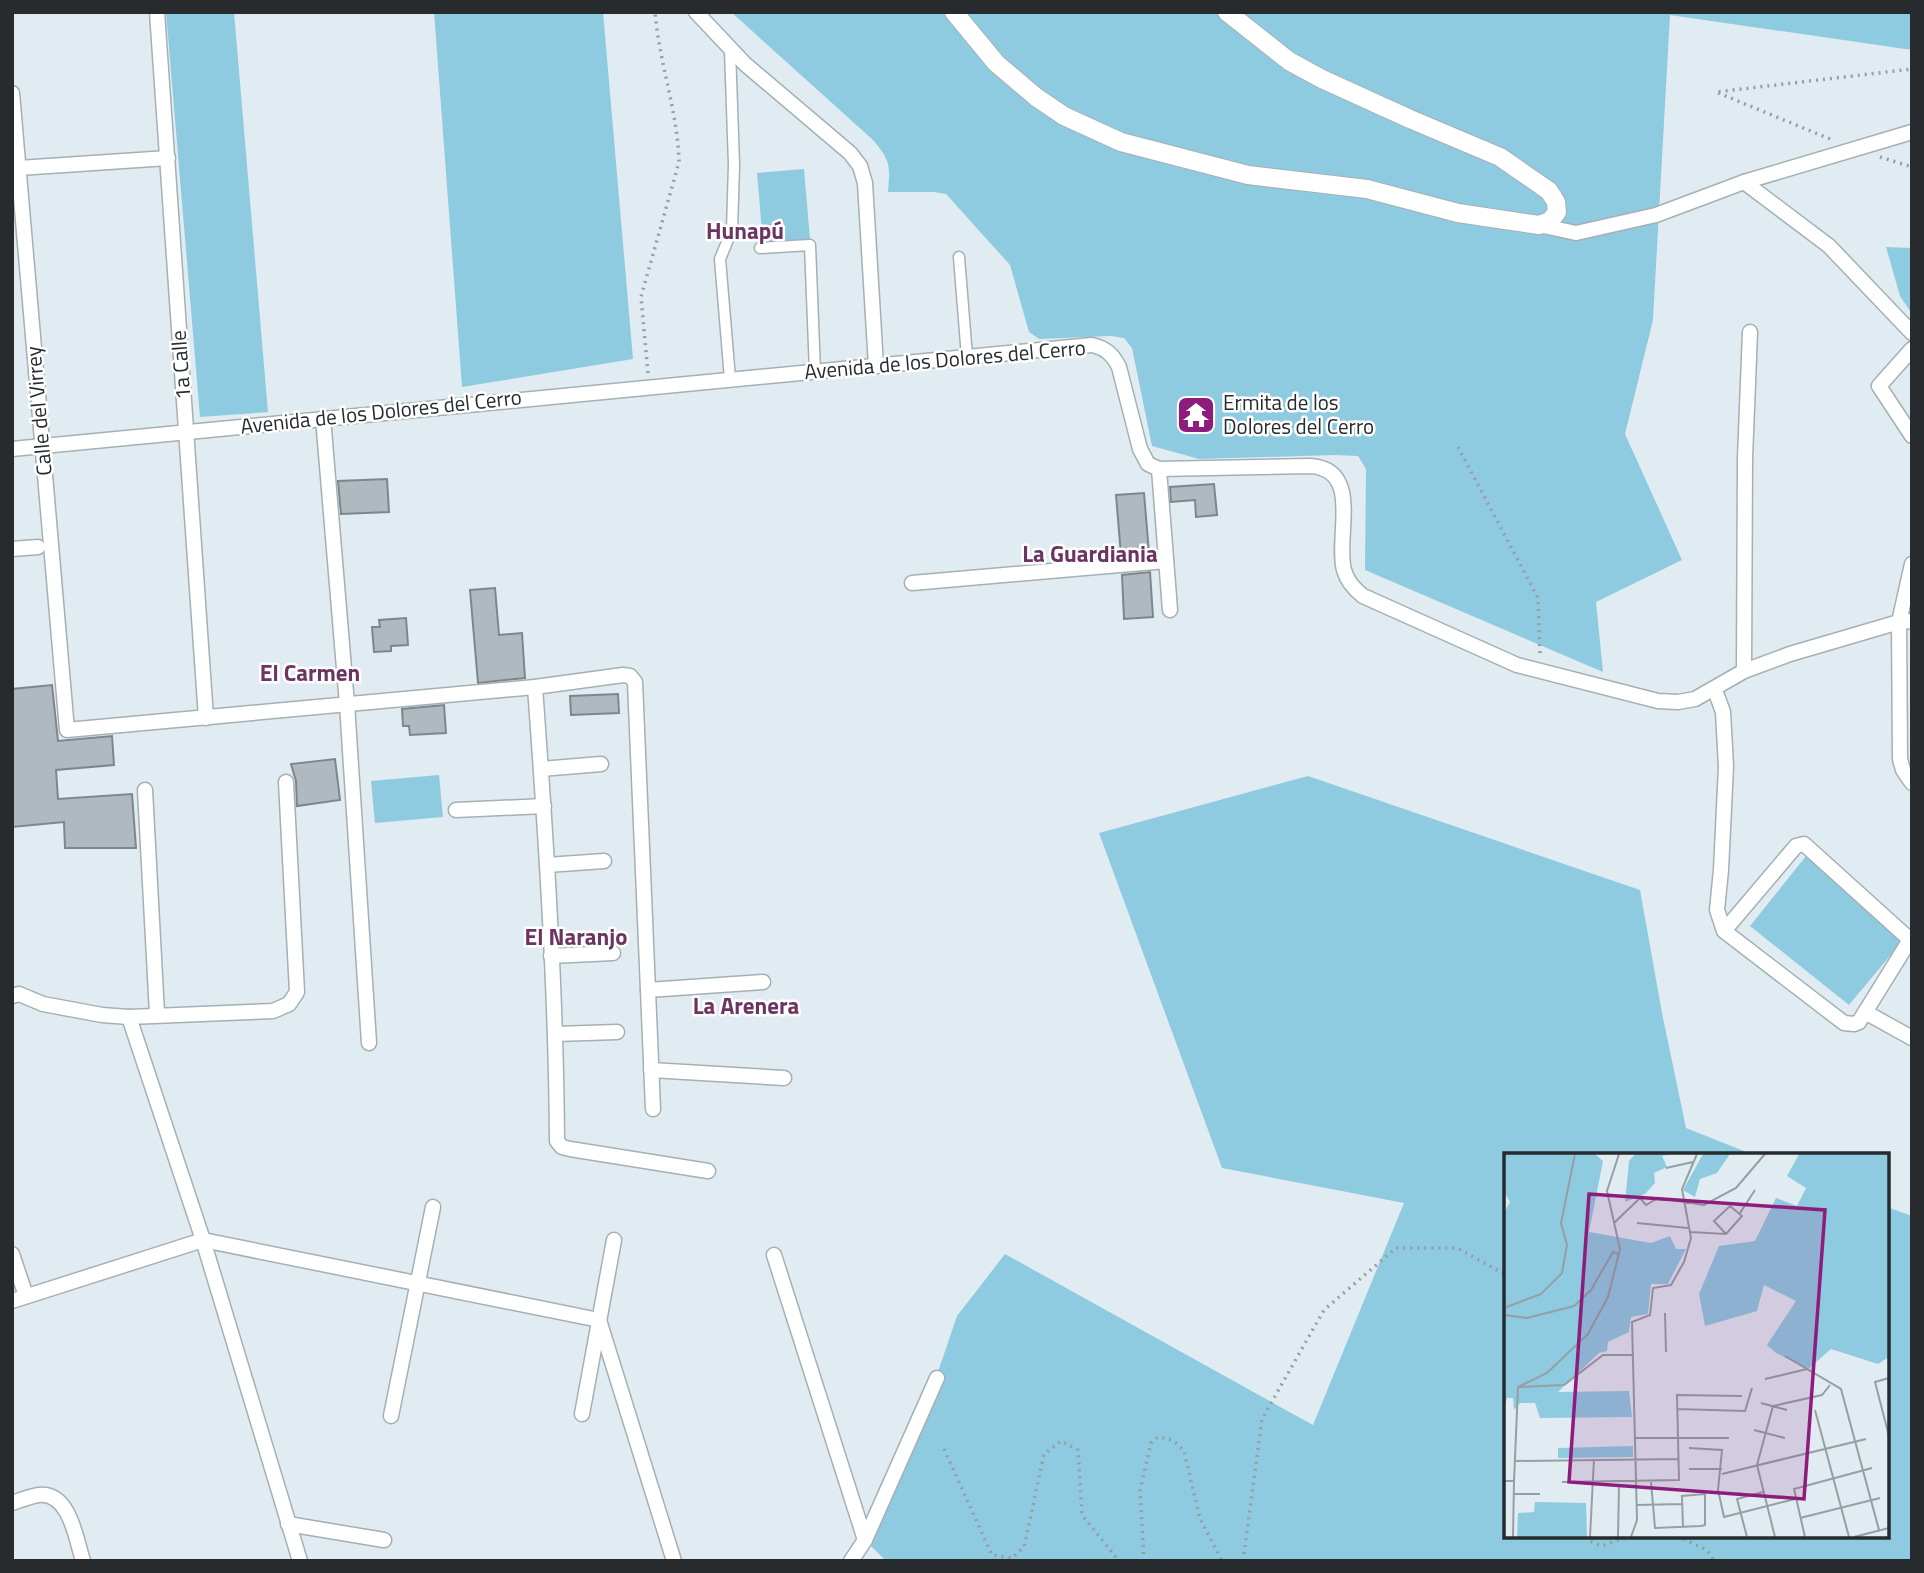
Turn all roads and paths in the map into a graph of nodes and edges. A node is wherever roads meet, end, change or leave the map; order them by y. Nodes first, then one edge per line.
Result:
1 (157, 12) edge
2 (655, 12) edge
3 (696, 12) edge
4 (954, 12) edge
5 (1227, 12) edge
6 (730, 48) junction
7 (1912, 69) edge
8 (12, 93) edge
9 (1912, 132) edge
10 (1856, 150) junction
11 (168, 158) junction
12 (1912, 167) edge
13 (15, 170) edge
14 (1744, 182) junction
15 (1539, 225) junction
16 (760, 248) dead end
17 (959, 257) dead end
18 (1750, 332) dead end
19 (1912, 333) edge
20 (1912, 349) edge
21 (967, 357) junction
22 (876, 366) junction
23 (815, 372) junction
24 (730, 379) junction
25 (649, 386) junction
26 (323, 418) junction
27 (185, 431) junction
28 (1912, 436) edge
29 (42, 446) junction
30 (1458, 447) dead end
31 (12, 449) edge
32 (1159, 469) junction
33 (38, 547) dead end
34 (12, 549) edge
35 (1166, 561) junction
36 (1912, 564) edge
37 (912, 583) dead end
38 (1170, 610) dead end
39 (1905, 622) edge
40 (1541, 671) junction
41 (1744, 671) junction
42 (535, 687) junction
43 (1715, 690) junction
44 (347, 704) junction
45 (206, 718) junction
46 (601, 764) dead end
47 (541, 769) junction
48 (286, 782) dead end
49 (1912, 783) edge
50 (145, 790) dead end
51 (544, 806) junction
52 (456, 810) dead end
53 (604, 861) dead end
54 (547, 865) junction
55 (1724, 931) junction
56 (613, 953) dead end
57 (551, 956) junction
58 (763, 982) dead end
59 (648, 990) junction
60 (12, 996) edge
61 (1865, 1012) junction
62 (157, 1014) junction
63 (129, 1017) junction
64 (617, 1032) dead end
65 (555, 1034) junction
66 (1912, 1038) edge
67 (369, 1043) dead end
68 (651, 1070) junction
69 (784, 1078) dead end
70 (653, 1109) dead end
71 (708, 1171) dead end
72 (433, 1207) dead end
73 (203, 1240) junction
74 (614, 1240) dead end
75 (12, 1254) edge
76 (774, 1255) dead end
77 (1504, 1274) edge
78 (417, 1285) junction
79 (19, 1299) edge
80 (599, 1320) junction
81 (937, 1378) dead end
82 (582, 1415) dead end
83 (391, 1416) dead end
84 (944, 1449) dead end
85 (12, 1503) edge
86 (288, 1524) junction
87 (1588, 1538) edge
88 (1626, 1538) edge
89 (1681, 1538) edge
90 (864, 1539) junction
91 (384, 1540) dead end
92 (83, 1561) edge
93 (300, 1561) edge
94 (674, 1561) edge
95 (851, 1561) edge
96 (1119, 1561) edge
97 (1144, 1561) edge
98 (1222, 1561) edge
99 (1243, 1561) edge
100 (1714, 1561) edge

1 - 11 street, 1a Calle
2 - 25 path
3 - 6 street
4 - 15 street
5 - 15 street
6 - 22 street
6 - 24 street
7 - 10 path
8 - 13 street, Calle del Virrey
9 - 10 street
10 - 12 path
10 - 14 street
11 - 13 street
11 - 27 street, 1a Calle
13 - 29 street, Calle del Virrey
14 - 15 street
14 - 19 street
16 - 23 street
17 - 21 street
18 - 41 street
20 - 28 street
21 - 22 street, Avenida de los Dolores del Cerro
21 - 32 street, Avenida de los Dolores del Cerro
22 - 23 street, Avenida de los Dolores del Cerro
23 - 24 street, Avenida de los Dolores del Cerro
24 - 25 street, Avenida de los Dolores del Cerro
25 - 26 street, Avenida de los Dolores del Cerro
26 - 27 street, Avenida de los Dolores del Cerro
26 - 44 street
27 - 29 street, Avenida de los Dolores del Cerro
27 - 45 street, 1a Calle
29 - 31 street, Avenida de los Dolores del Cerro
29 - 45 street, Calle del Virrey
30 - 40 path
32 - 35 street
32 - 40 street
33 - 34 street
35 - 37 street
35 - 38 street
36 - 39 street
39 - 41 street
39 - 49 street
40 - 43 street
41 - 43 street
42 - 44 street
42 - 47 street
42 - 59 street
43 - 55 street
44 - 45 street
44 - 67 street
46 - 47 street
47 - 51 street
48 - 62 street
50 - 62 street
51 - 52 street
51 - 54 street
53 - 54 street
54 - 57 street
55 - 61 street
55 - 61 street
56 - 57 street
57 - 65 street
58 - 59 street
59 - 68 street
60 - 63 street
61 - 66 street
62 - 63 street
63 - 73 street
64 - 65 street
65 - 71 street
68 - 69 street
68 - 70 street
72 - 78 street
73 - 78 street
73 - 79 street
73 - 86 street
74 - 80 street
75 - 79 street
76 - 90 street
77 - 99 path
78 - 80 street
78 - 83 street
80 - 82 street
80 - 94 street
81 - 90 street
84 - 96 path
85 - 92 street
86 - 91 street
86 - 93 street
87 - 88 path
89 - 100 path
90 - 95 street
97 - 98 path

